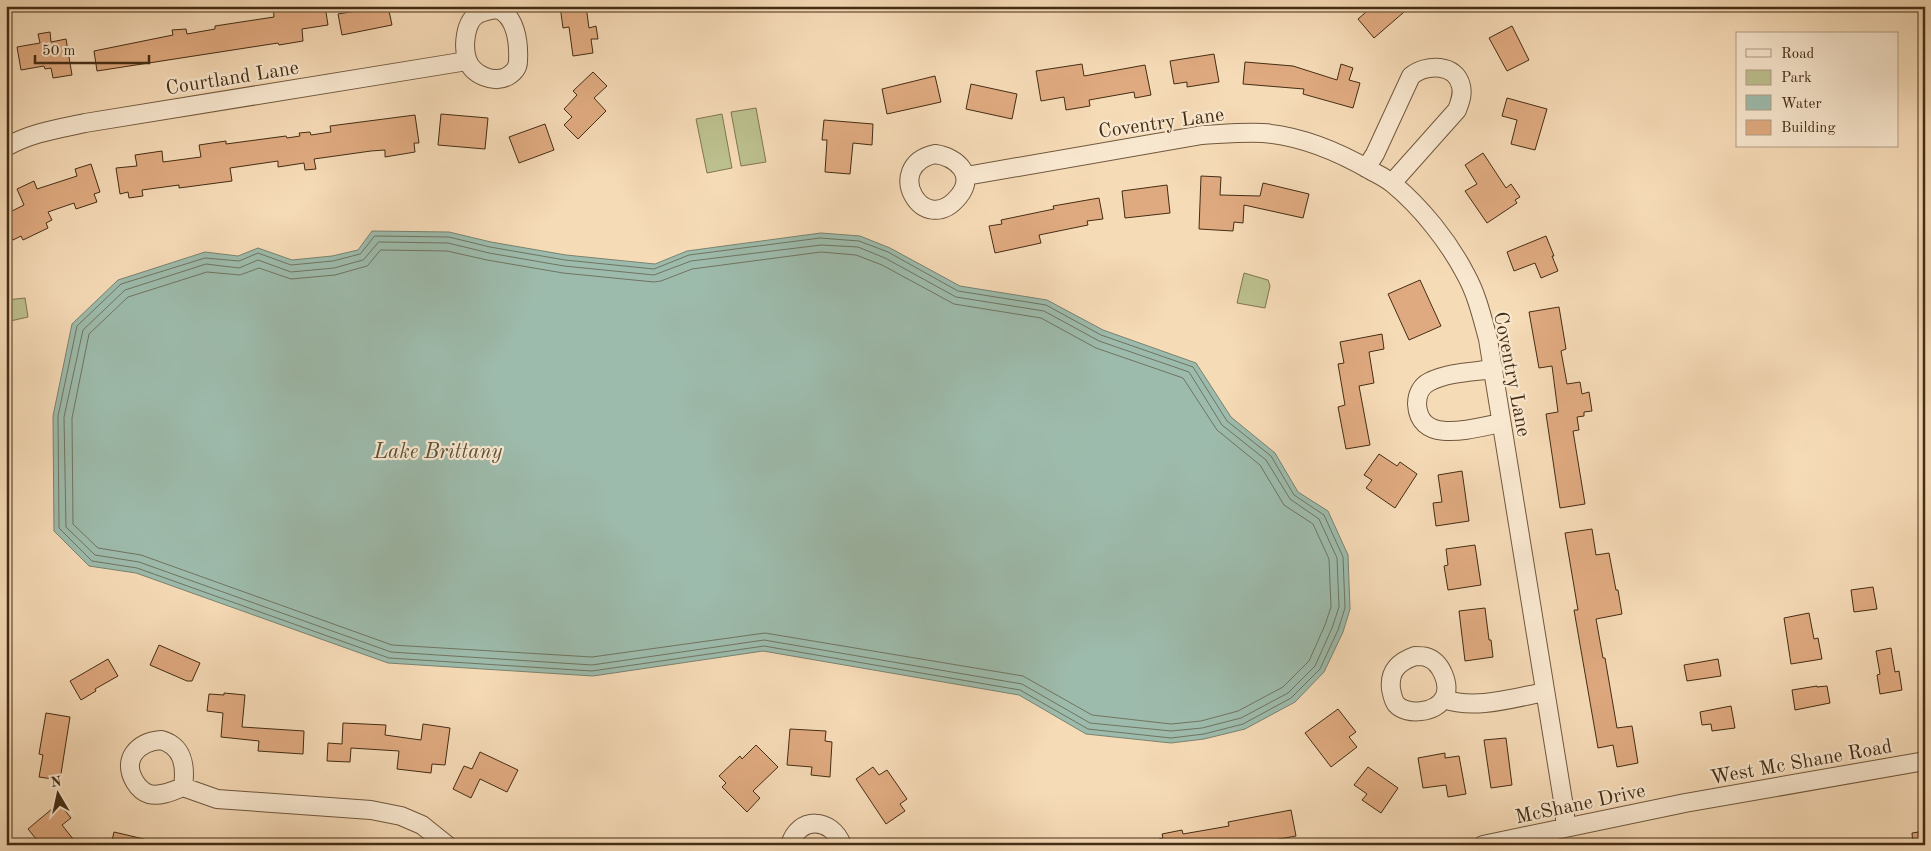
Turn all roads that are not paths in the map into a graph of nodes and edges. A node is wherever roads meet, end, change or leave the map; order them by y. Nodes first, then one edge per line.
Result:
1 (468, 61) dead end
2 (6, 147) edge
3 (1366, 168) junction
4 (966, 176) dead end
5 (1392, 183) junction
6 (1494, 369) junction
7 (1501, 423) junction
8 (1544, 692) junction
9 (1444, 699) dead end
10 (1925, 761) edge
11 (183, 787) dead end
12 (1685, 803) joint
13 (1566, 828) junction
14 (447, 845) edge
15 (790, 845) edge
16 (842, 845) edge
17 (1483, 845) edge

1 - 2 street, Courtland Lane
3 - 4 street, Coventry Lane
3 - 5 street, Coventry Lane
3 - 5 street
5 - 6 street, Coventry Lane
6 - 7 street, Coventry Lane
6 - 7 street
7 - 8 street, Coventry Lane
8 - 9 street
8 - 13 street, Coventry Lane
10 - 12 street, West Mc Shane Road
11 - 14 street
12 - 13 street, McShane Drive
13 - 17 street, McShane Drive
15 - 16 street

